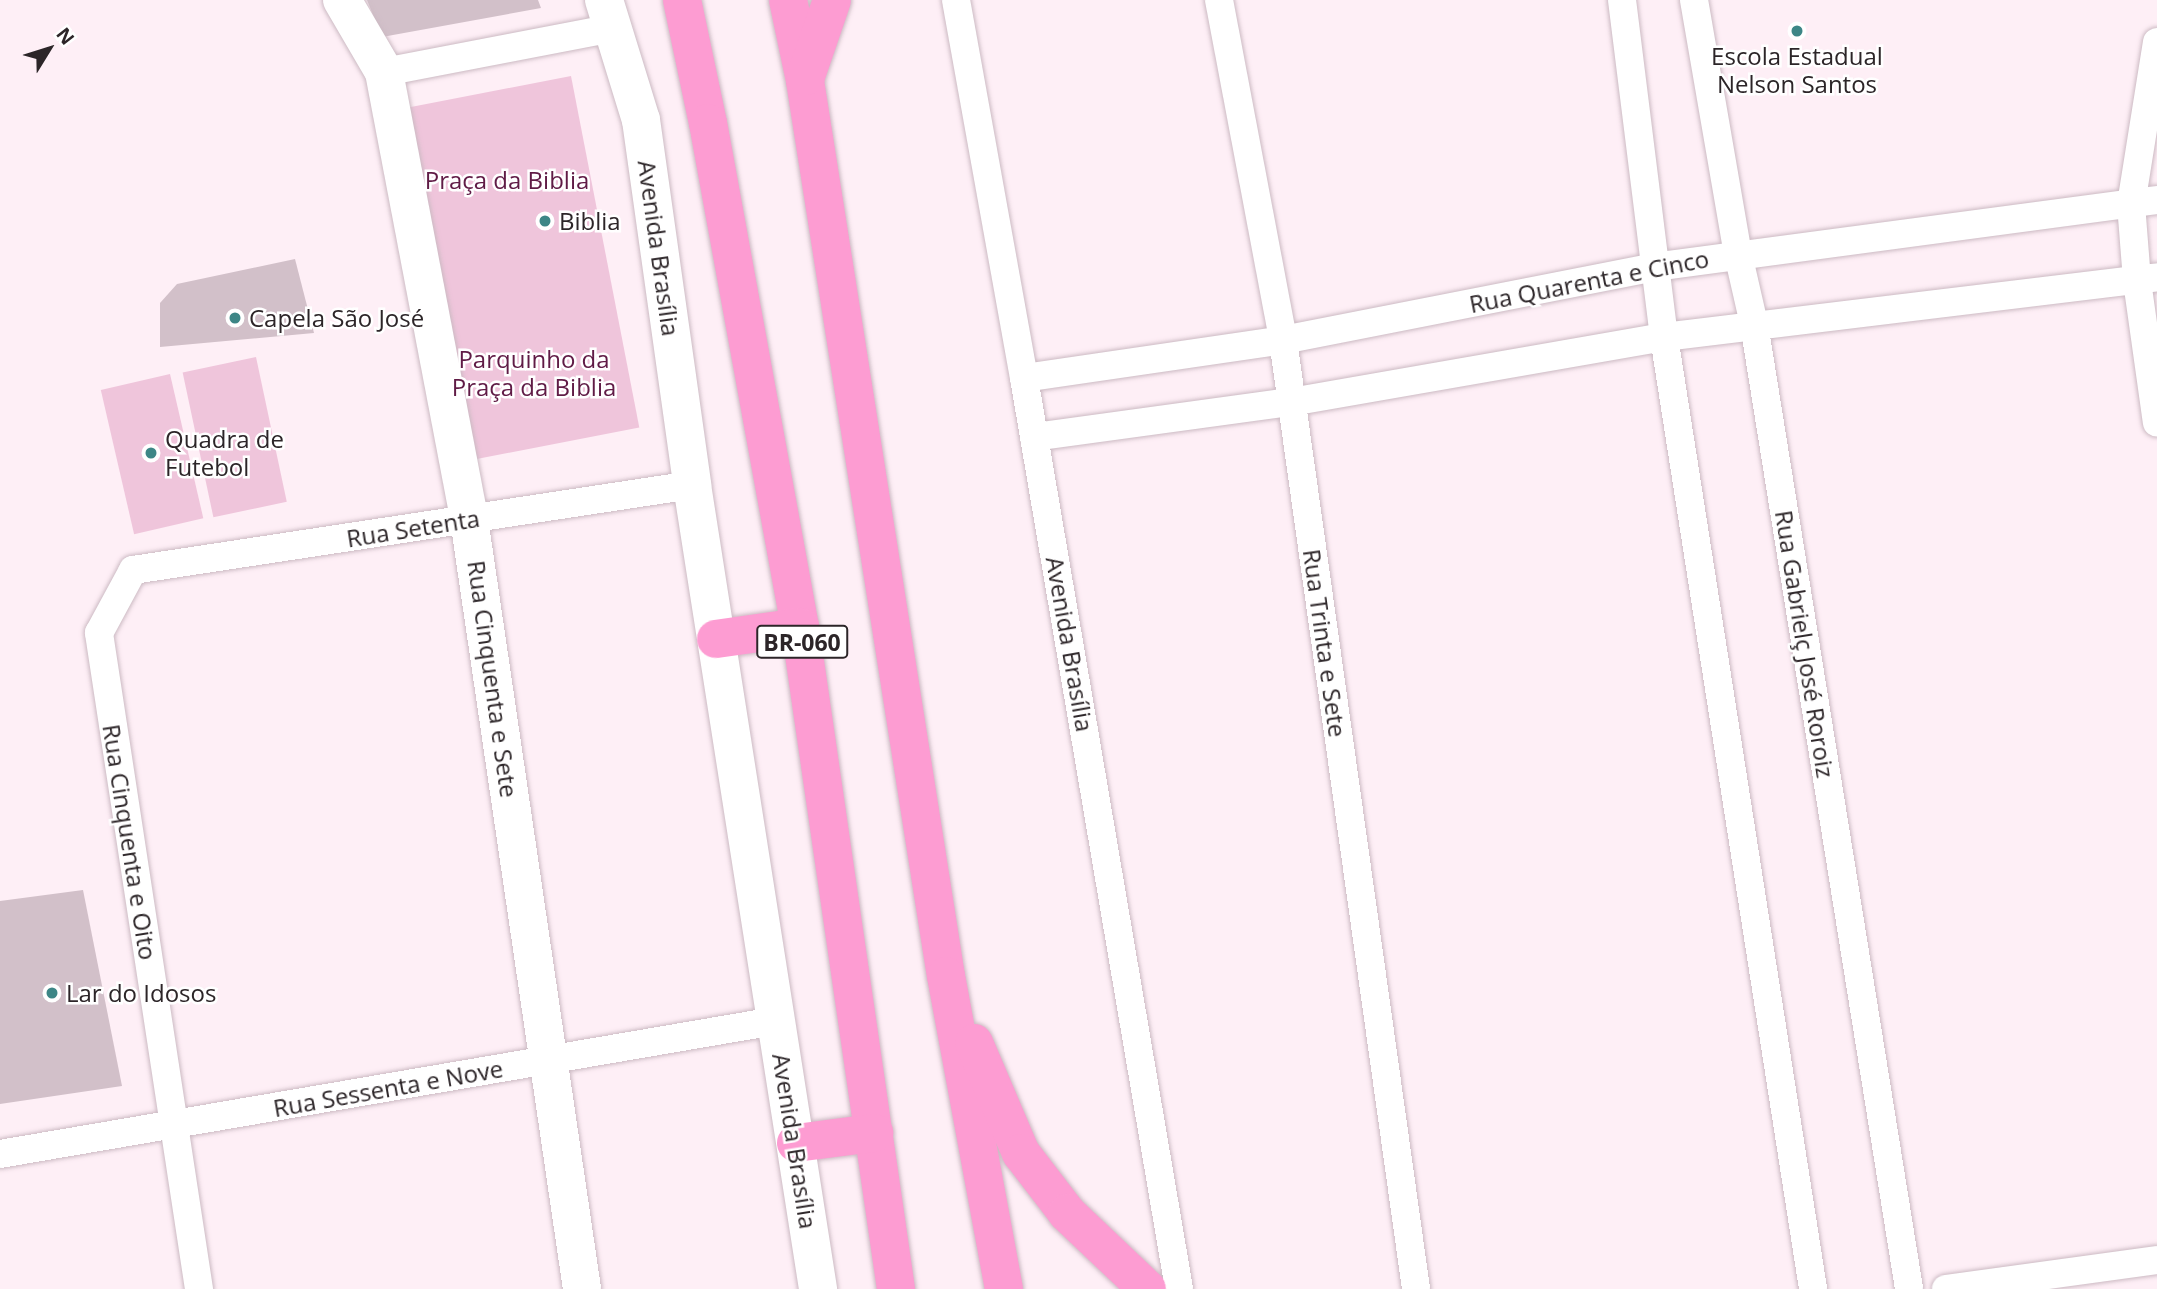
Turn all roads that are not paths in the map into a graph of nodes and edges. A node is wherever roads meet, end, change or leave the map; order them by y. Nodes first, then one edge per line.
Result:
1 (342, 0) edge
2 (682, 0) edge
3 (788, 0) edge
4 (832, 0) edge
5 (956, 0) edge
6 (1219, 0) edge
7 (1622, 0) edge
8 (1694, 0) edge
9 (608, 14) edge
10 (2157, 42) edge
11 (384, 72) junction
12 (805, 81) junction
13 (2144, 202) edge
14 (1738, 254) junction
15 (1654, 267) junction
16 (2147, 279) edge
17 (1754, 324) junction
18 (1664, 337) junction
19 (1283, 340) junction
20 (1024, 378) junction
21 (1291, 402) junction
22 (2157, 423) edge
23 (1034, 437) junction
24 (692, 485) junction
25 (469, 519) junction
26 (134, 570) joint
27 (800, 627) junction
28 (716, 639) junction
29 (946, 976) junction
30 (775, 1021) junction
31 (549, 1059) junction
32 (173, 1126) junction
33 (874, 1133) junction
34 (796, 1143) junction
35 (0, 1154) edge
36 (2157, 1260) edge
37 (199, 1289) edge
38 (582, 1289) edge
39 (818, 1289) edge
40 (896, 1289) edge
41 (1004, 1289) edge
42 (1147, 1289) edge
43 (1179, 1289) edge
44 (1416, 1289) edge
45 (1813, 1289) edge
46 (1909, 1289) edge
47 (1946, 1289) edge

1 - 11 street, Rua Cinquenta e Sete
2 - 27 highway, BR-060
3 - 12 highway
4 - 12 highway
5 - 20 street, Avenida Brasília
6 - 19 street, Rua Trinta e Sete
7 - 15 street
8 - 14 street, Rua Gabrielç José Roroiz
9 - 11 street
9 - 24 street, Avenida Brasília
10 - 13 street
11 - 25 street, Rua Cinquenta e Sete
12 - 29 highway
13 - 14 street, Rua Quarenta e Cinco
13 - 16 street
14 - 15 street, Rua Quarenta e Cinco
14 - 17 street, Rua Gabrielç José Roroiz
15 - 18 street
15 - 19 street, Rua Quarenta e Cinco
16 - 17 street
16 - 22 street
17 - 18 street
17 - 46 street, Rua Gabrielç José Roroiz
18 - 21 street
18 - 45 street
19 - 20 street, Rua Quarenta e Cinco
19 - 21 street, Rua Trinta e Sete
20 - 23 street, Avenida Brasília
21 - 23 street
21 - 44 street, Rua Trinta e Sete
23 - 43 street, Avenida Brasília
24 - 25 street, Rua Setenta
24 - 28 street, Avenida Brasília
25 - 26 street, Rua Setenta
25 - 31 street, Rua Cinquenta e Sete
26 - 32 street, Rua Cinquenta e Oito
27 - 28 highway
27 - 33 highway, BR-060
28 - 30 street, Avenida Brasília
29 - 41 highway
29 - 42 highway
30 - 31 street, Rua Sessenta e Nove
30 - 34 street, Avenida Brasília
31 - 32 street, Rua Sessenta e Nove
31 - 38 street, Rua Cinquenta e Sete
32 - 35 street, Rua Sessenta e Nove
32 - 37 street, Rua Cinquenta e Oito
33 - 34 highway
33 - 40 highway, BR-060
34 - 39 street, Avenida Brasília
36 - 47 street

